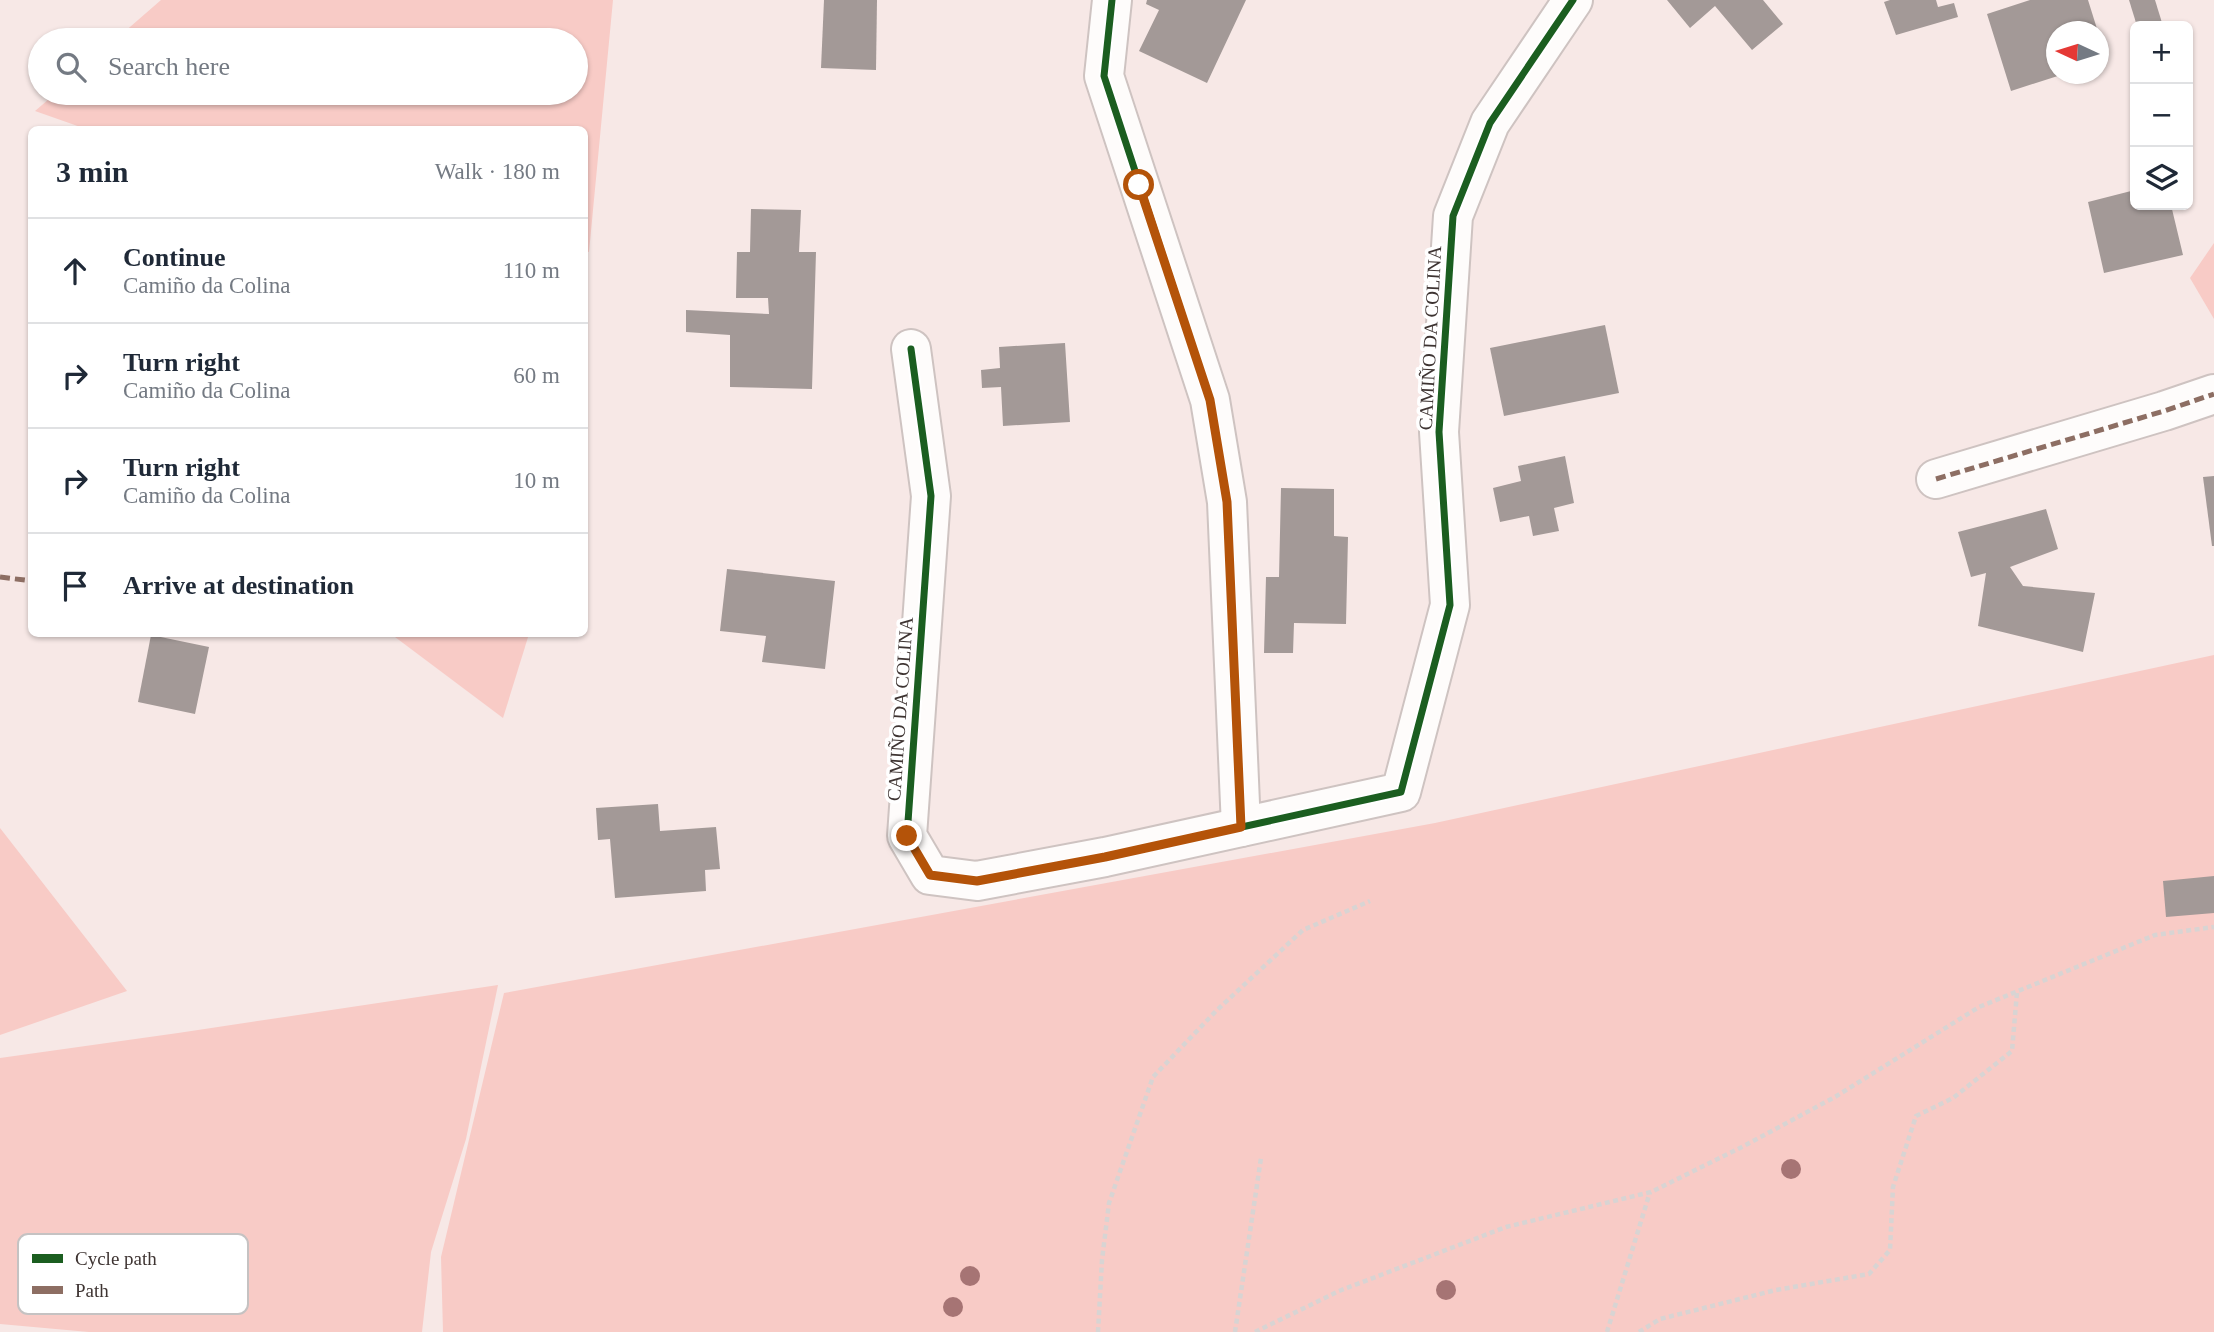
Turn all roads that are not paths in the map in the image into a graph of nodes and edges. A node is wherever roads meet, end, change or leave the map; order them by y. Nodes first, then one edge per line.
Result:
1 (1112, 0) edge
2 (1573, 0) edge
3 (911, 349) dead end
4 (2214, 394) edge
5 (1936, 479) dead end
6 (1241, 827) junction

1 - 6 street
2 - 6 street, CAMIÑO DA COLINA
3 - 6 street, CAMIÑO DA COLINA
4 - 5 street

